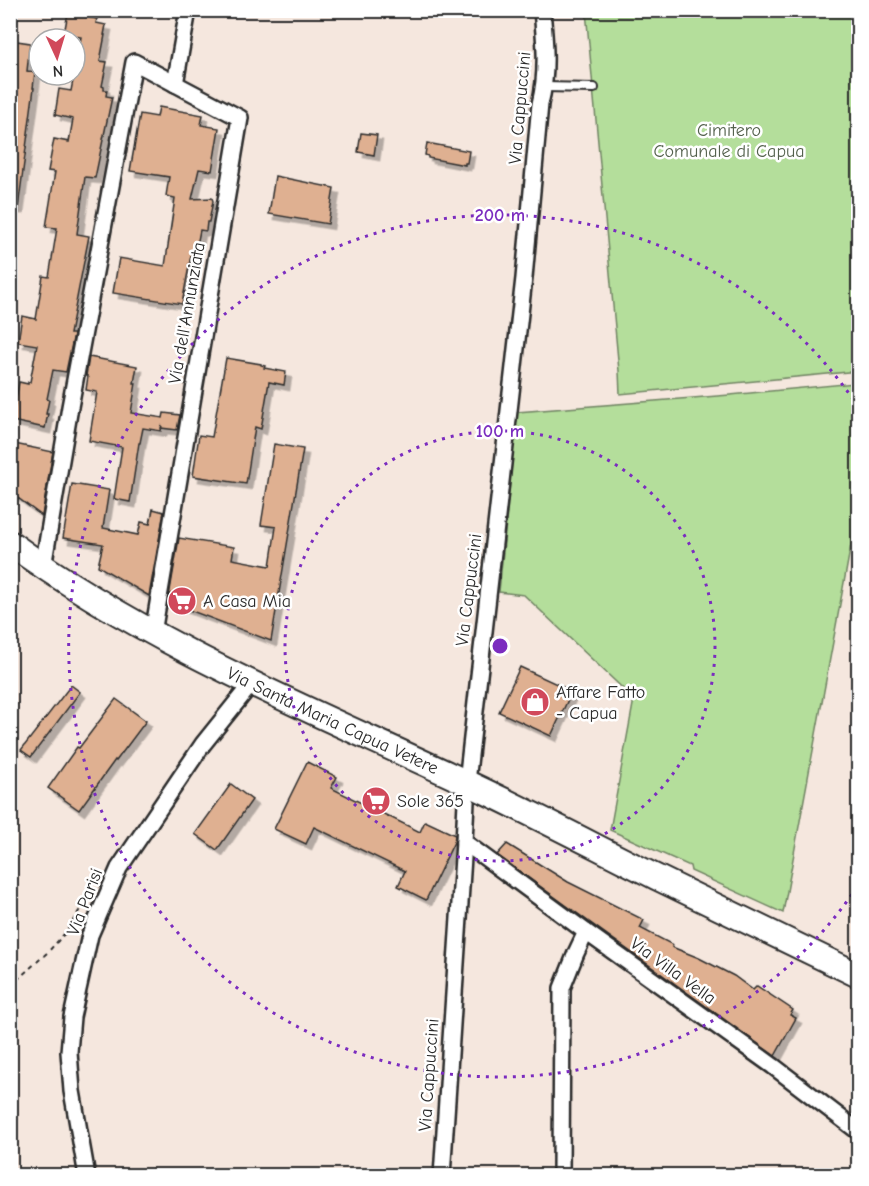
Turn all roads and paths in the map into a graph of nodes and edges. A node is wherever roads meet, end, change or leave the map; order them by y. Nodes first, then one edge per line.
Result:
1 (188, 10) edge
2 (542, 10) edge
3 (176, 84) junction
4 (544, 87) junction
5 (594, 88) dead end
6 (10, 543) edge
7 (43, 567) junction
8 (153, 633) junction
9 (252, 683) junction
10 (467, 782) junction
11 (464, 842) junction
12 (108, 892) junction
13 (586, 932) junction
14 (858, 975) edge
15 (10, 986) edge
16 (858, 1131) edge
17 (87, 1176) edge
18 (442, 1176) edge
19 (561, 1176) edge

1 - 3 street
2 - 4 street, Via Cappuccini
3 - 7 street, Via dell'Annunziata
3 - 8 street, Via dell'Annunziata
4 - 5 lane
4 - 10 street, Via Cappuccini
6 - 7 main road, Via Santa Maria Capua Vetere
7 - 8 main road, Via Santa Maria Capua Vetere
8 - 9 main road, Via Santa Maria Capua Vetere
9 - 10 main road, Via Santa Maria Capua Vetere
9 - 12 street, Via Parisi
10 - 11 street, Via Cappuccini
10 - 14 main road, Via Santa Maria Capua Vetere
11 - 13 street, Via Villa Vella
11 - 18 street, Via Cappuccini
12 - 15 path
12 - 17 street, Via Parisi
13 - 16 street, Via Villa Vella
13 - 19 street

